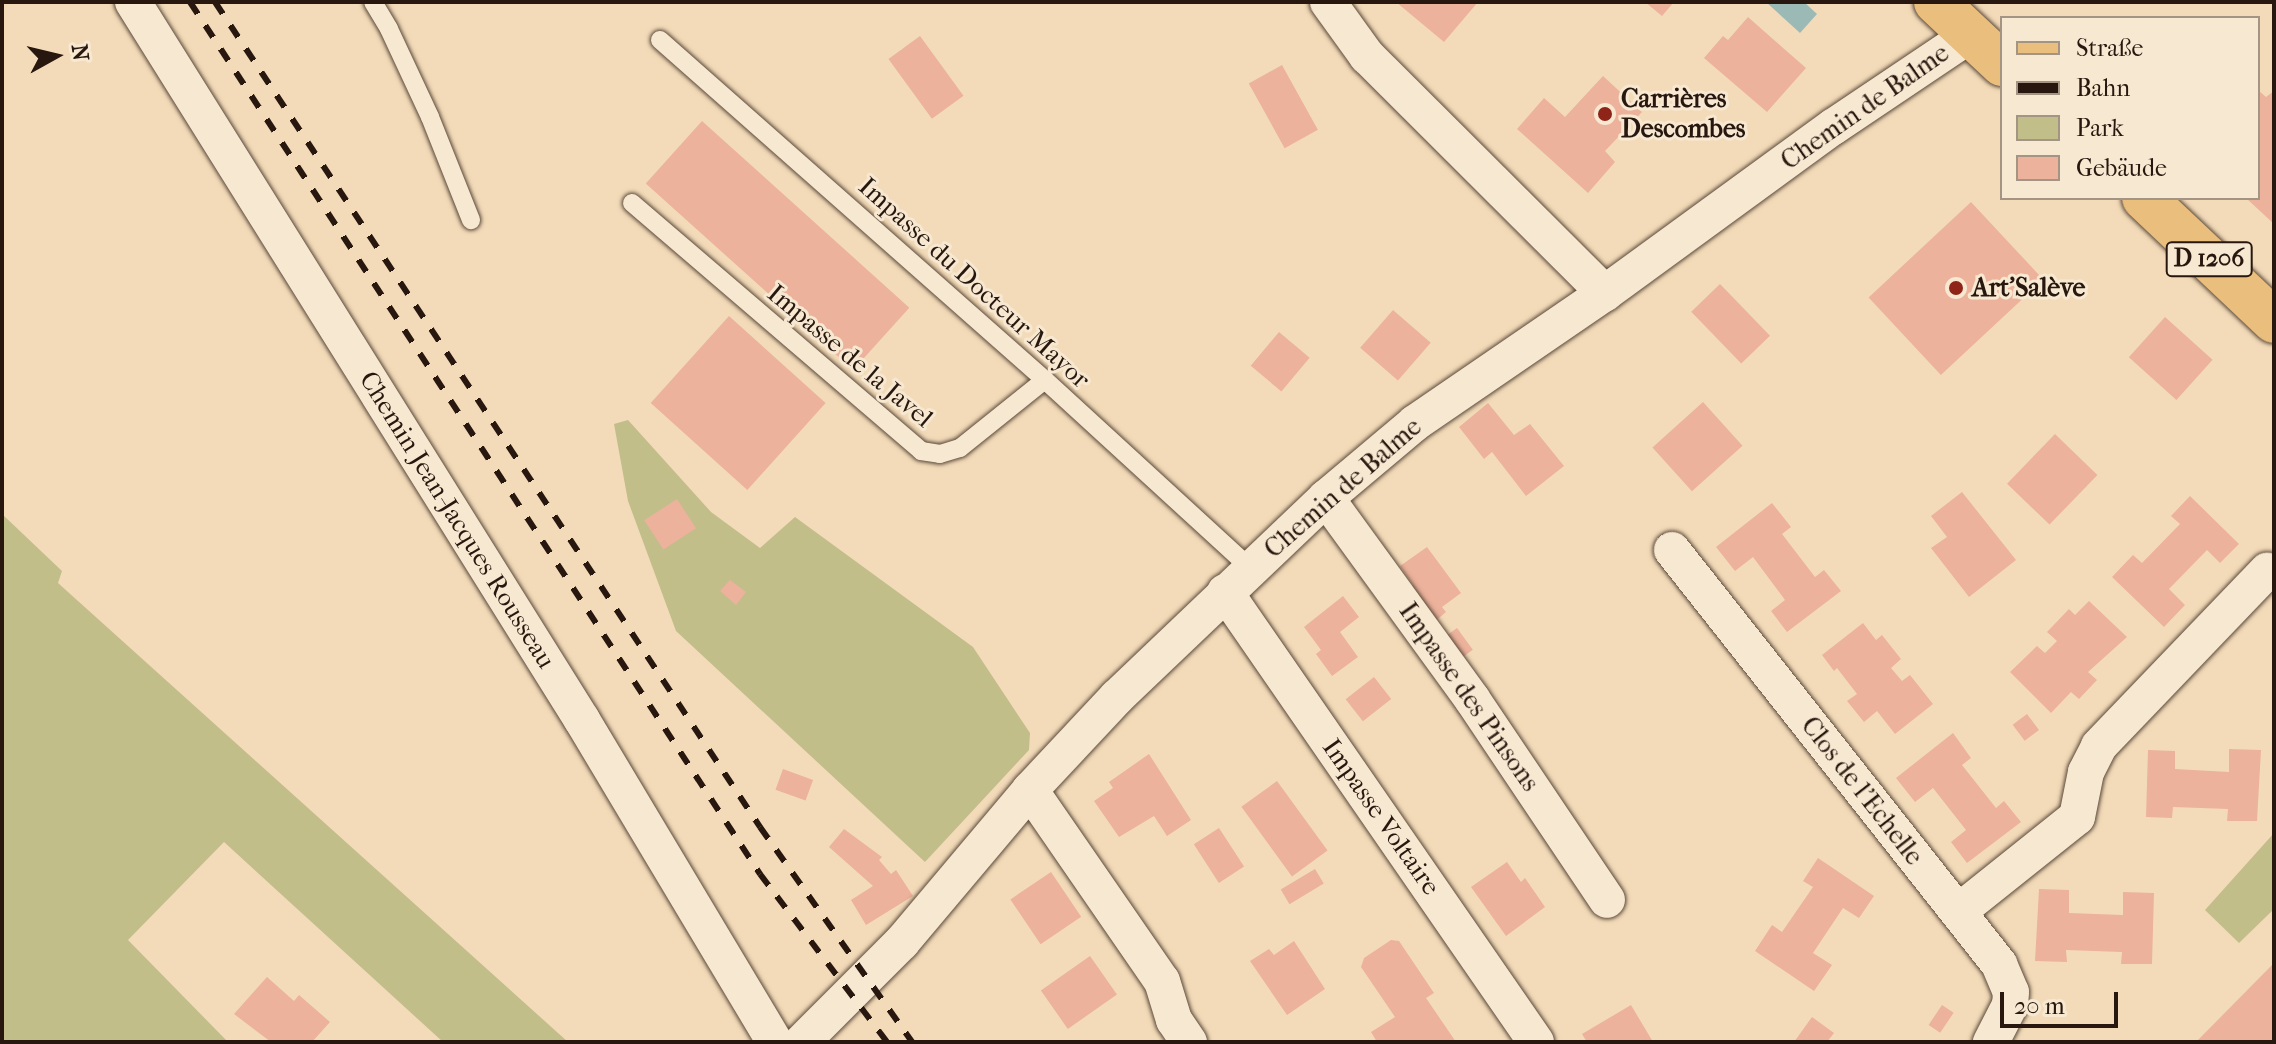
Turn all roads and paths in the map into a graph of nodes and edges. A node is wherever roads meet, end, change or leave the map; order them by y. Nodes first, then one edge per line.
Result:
1 (133, 2) edge
2 (373, 2) edge
3 (1328, 2) edge
4 (1936, 2) edge
5 (1970, 35) junction
6 (660, 40) dead end
7 (2000, 62) edge
8 (2146, 200) edge
9 (632, 203) dead end
10 (471, 220) dead end
11 (1605, 293) junction
12 (2274, 321) edge
13 (1045, 380) junction
14 (1326, 498) junction
15 (1672, 550) dead end
16 (2267, 571) dead end
17 (1238, 580) junction
18 (1030, 790) junction
19 (1607, 900) dead end
20 (1958, 912) junction
21 (775, 1042) edge
22 (802, 1042) edge
23 (1189, 1042) edge
24 (1536, 1042) edge
25 (1991, 1042) edge

1 - 21 street, Chemin Jean-Jacques Rousseau
2 - 10 lane
3 - 11 street
4 - 5 main road
5 - 7 main road
5 - 11 street, Chemin de Balme
6 - 13 lane, Impasse du Docteur Mayor
8 - 12 main road, D 1206
9 - 13 lane, Impasse de la Javel
11 - 14 street, Chemin de Balme
13 - 17 lane, Impasse du Docteur Mayor
14 - 17 street, Chemin de Balme
14 - 19 street, Impasse des Pinsons
15 - 20 street, Clos de l'Echelle
16 - 20 street
17 - 18 street, Chemin de Balme
17 - 24 street, Impasse Voltaire
18 - 22 street, Chemin de Balme
18 - 23 street
20 - 25 street, Clos de l'Echelle

